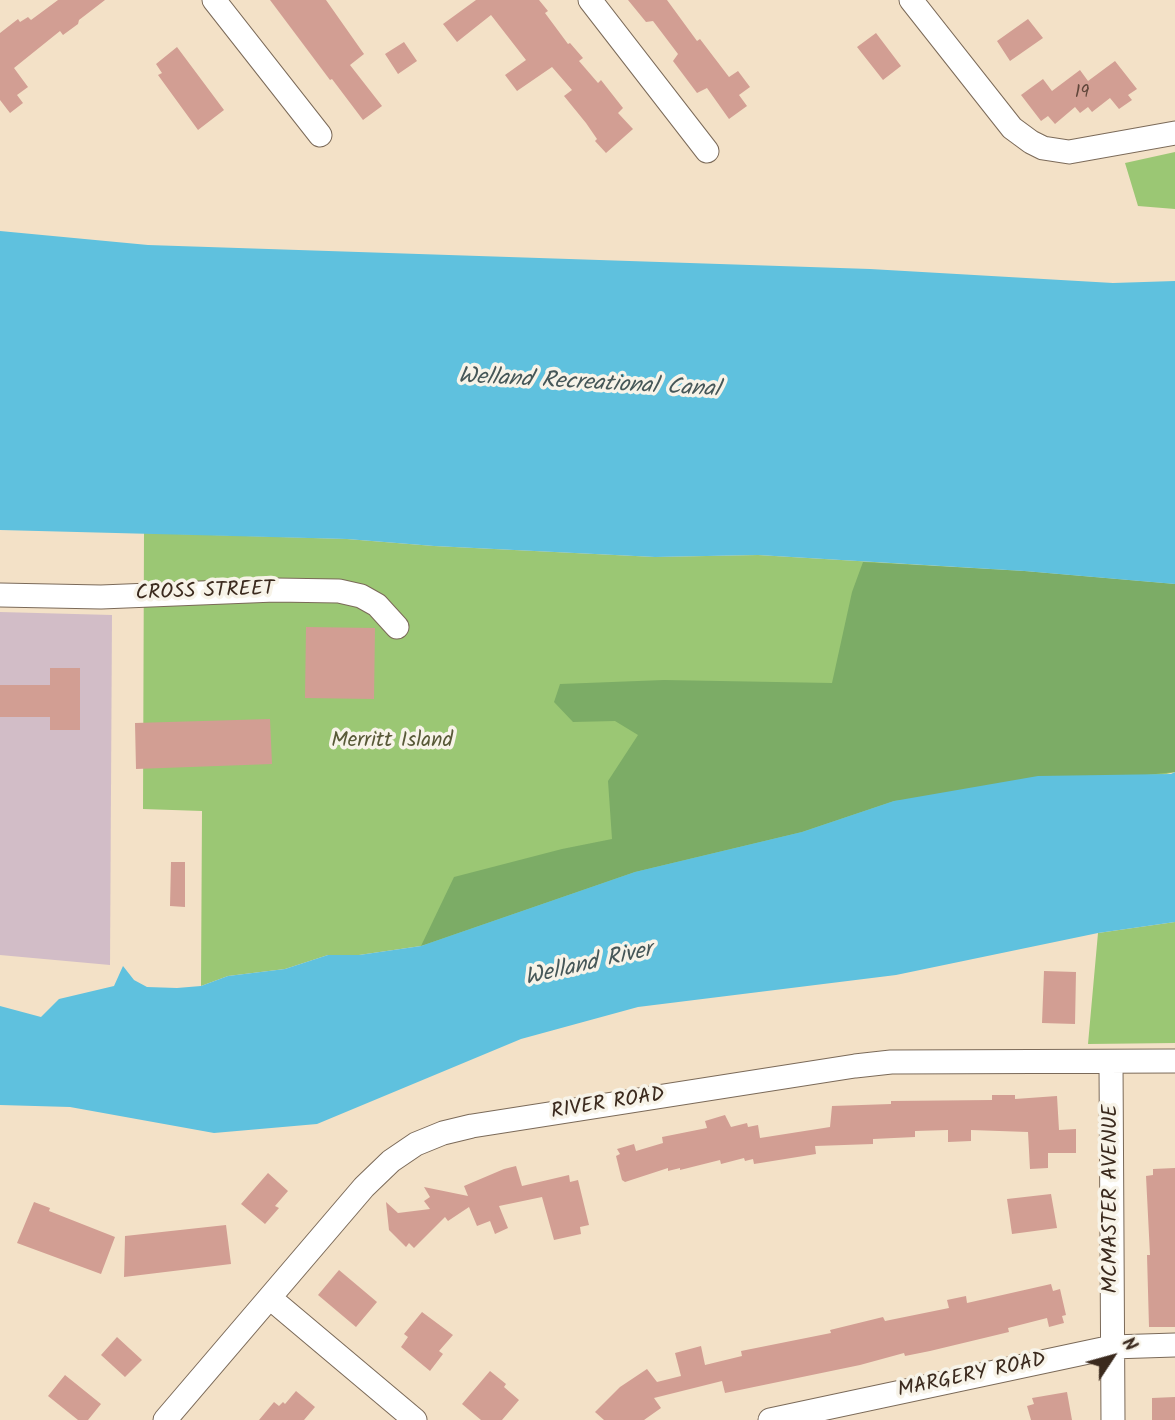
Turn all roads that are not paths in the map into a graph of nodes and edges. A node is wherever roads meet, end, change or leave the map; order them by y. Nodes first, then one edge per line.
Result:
1 (214, 0) edge
2 (590, 0) edge
3 (911, 0) edge
4 (1175, 133) edge
5 (320, 135) dead end
6 (707, 151) dead end
7 (0, 595) edge
8 (397, 627) dead end
9 (1175, 1061) edge
10 (1111, 1063) junction
11 (270, 1298) junction
12 (1175, 1345) edge
13 (1112, 1347) junction
14 (166, 1420) edge
15 (415, 1420) edge
16 (770, 1420) edge
17 (1113, 1420) edge

1 - 5 street
2 - 6 street
3 - 4 street
7 - 8 street, CROSS STREET
9 - 10 street, RIVER ROAD
10 - 11 street, RIVER ROAD
10 - 13 street, MCMASTER AVENUE
11 - 14 street, RIVER ROAD
11 - 15 street
12 - 13 street, MARGERY ROAD
13 - 16 street, MARGERY ROAD
13 - 17 street, MCMASTER AVENUE

